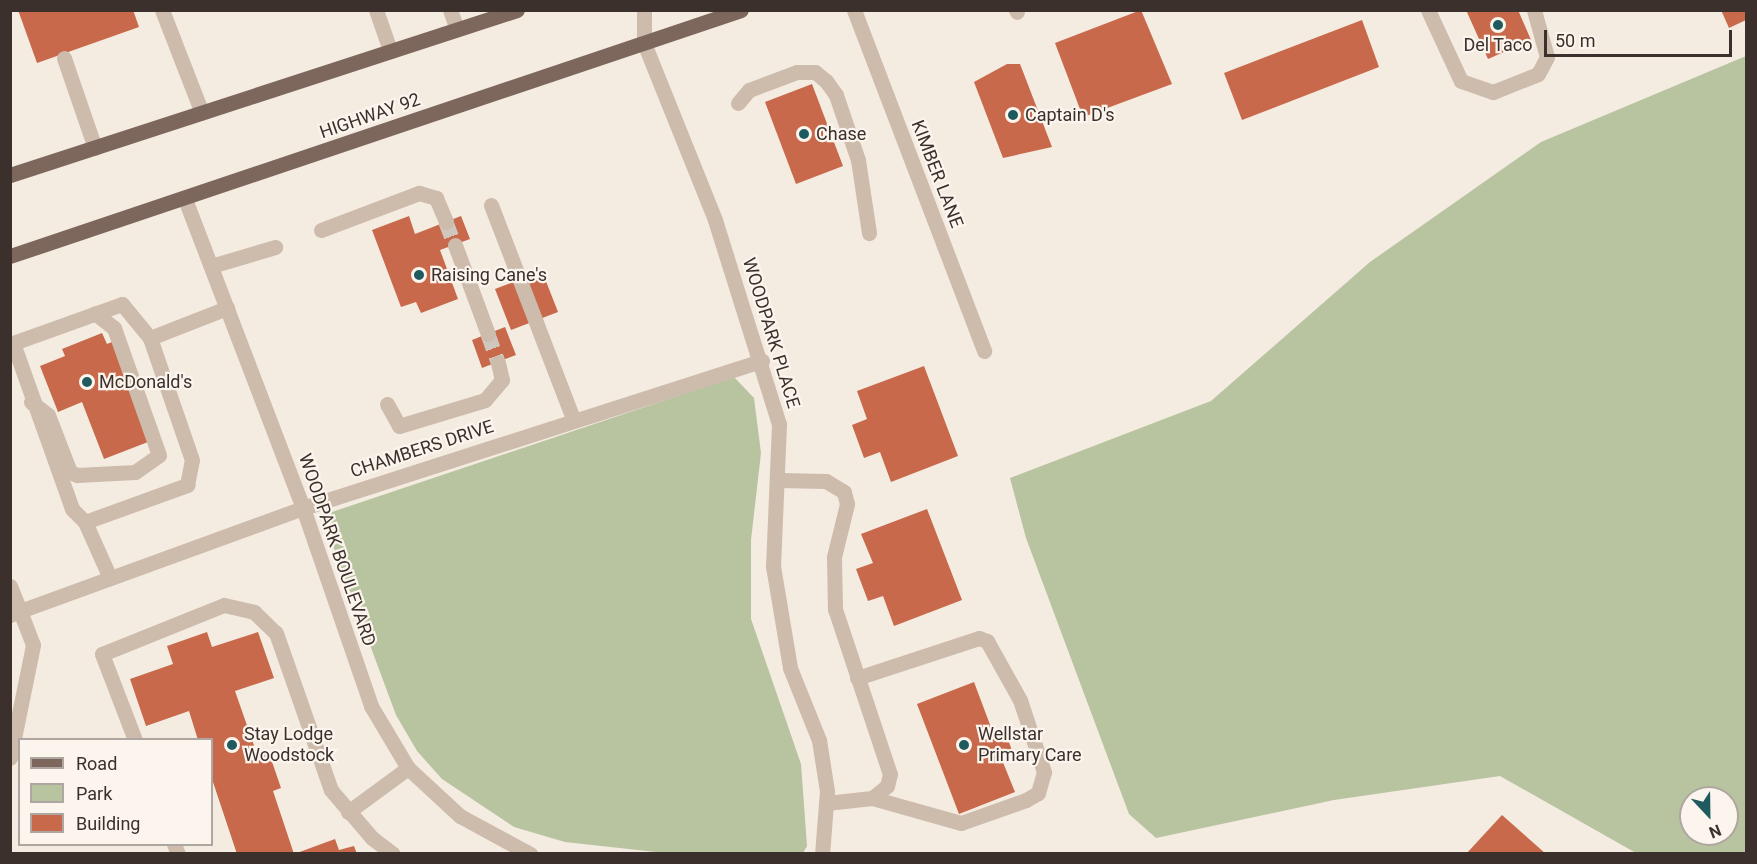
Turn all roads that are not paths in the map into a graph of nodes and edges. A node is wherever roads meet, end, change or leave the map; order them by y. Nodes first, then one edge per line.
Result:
1 (162, 10) edge
2 (376, 10) edge
3 (450, 10) edge
4 (517, 10) edge
5 (644, 10) edge
6 (741, 10) edge
7 (854, 10) edge
8 (1428, 10) edge
9 (1534, 10) edge
10 (457, 29) junction
11 (644, 43) junction
12 (390, 50) junction
13 (64, 58) dead end
14 (738, 104) dead end
15 (202, 113) junction
16 (95, 148) junction
17 (10, 175) edge
18 (185, 199) junction
19 (491, 205) dead end
20 (446, 222) tunnel mouth
21 (321, 230) dead end
22 (869, 233) dead end
23 (455, 245) tunnel mouth
24 (275, 247) dead end
25 (10, 256) edge
26 (211, 266) junction
27 (227, 308) junction
28 (95, 313) junction
29 (488, 334) tunnel mouth
30 (150, 338) junction
31 (984, 351) dead end
32 (762, 361) junction
33 (498, 362) tunnel mouth
34 (31, 402) junction
35 (387, 404) dead end
36 (574, 421) junction
37 (780, 480) junction
38 (303, 508) junction
39 (86, 522) junction
40 (110, 578) junction
41 (10, 586) edge
42 (15, 613) edge
43 (857, 678) junction
44 (134, 738) edge
45 (10, 758) edge
46 (408, 768) junction
47 (872, 798) junction
48 (826, 803) junction
49 (348, 812) junction
50 (393, 854) edge
51 (530, 854) edge
52 (822, 854) edge

1 - 15 street
2 - 12 street
3 - 10 street
4 - 10 main road
5 - 11 street, WOODPARK PLACE
6 - 11 main road, HIGHWAY 92
7 - 31 street, KIMBER LANE
8 - 9 street
10 - 12 main road
11 - 18 main road, HIGHWAY 92
11 - 32 street, WOODPARK PLACE
12 - 15 main road
13 - 16 street
14 - 22 street
15 - 16 main road
16 - 17 main road
18 - 25 main road, HIGHWAY 92
18 - 26 street, WOODPARK BOULEVARD
19 - 36 street
20 - 21 street
23 - 29 street
24 - 26 street
26 - 27 street, WOODPARK BOULEVARD
27 - 30 street
27 - 38 street, WOODPARK BOULEVARD
28 - 30 street
28 - 34 street
28 - 34 street
30 - 39 street
32 - 36 street, CHAMBERS DRIVE
32 - 37 street, WOODPARK PLACE
33 - 35 street
34 - 39 street
36 - 38 street, CHAMBERS DRIVE
37 - 43 street
37 - 48 street, WOODPARK PLACE
38 - 40 street, CHAMBERS DRIVE
38 - 46 street, WOODPARK BOULEVARD
39 - 40 street
40 - 42 street, CHAMBERS DRIVE
41 - 42 street
42 - 45 street
43 - 47 street
43 - 47 street
44 - 49 street
46 - 49 street
46 - 51 street, WOODPARK BOULEVARD
47 - 48 street
48 - 52 street, WOODPARK PLACE
49 - 50 street

